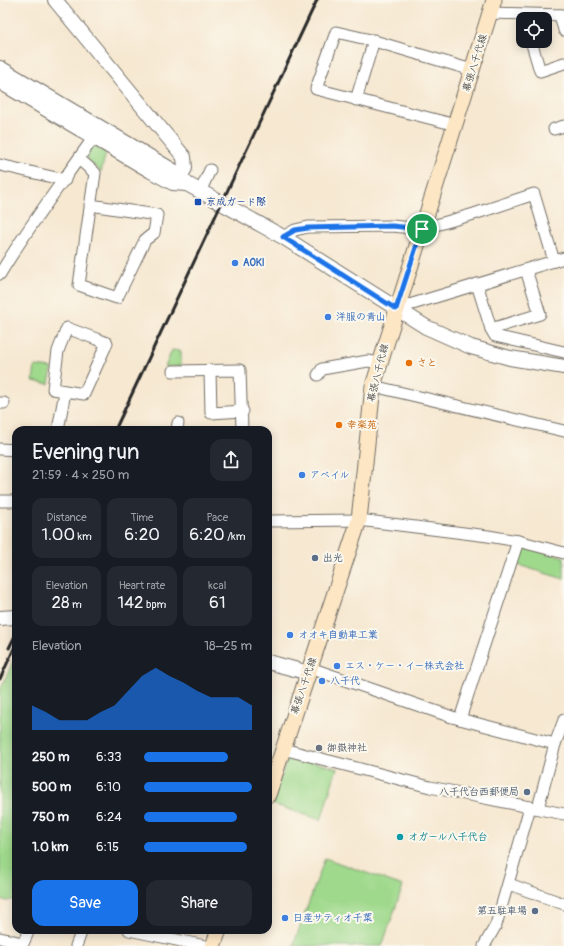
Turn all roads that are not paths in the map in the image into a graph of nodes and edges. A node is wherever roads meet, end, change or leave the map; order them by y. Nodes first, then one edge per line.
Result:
1 (60, 3) edge
2 (492, 6) edge
3 (516, 14) edge
4 (552, 15) edge
5 (562, 15) edge
6 (564, 30) edge
7 (374, 40) junction
8 (533, 48) edge
9 (564, 63) edge
10 (0, 68) edge
11 (472, 70) junction
12 (0, 82) edge
13 (356, 100) junction
14 (456, 125) junction
15 (97, 132) junction
16 (79, 159) junction
17 (0, 166) edge
18 (210, 170) dead end
19 (65, 180) junction
20 (183, 180) junction
21 (200, 192) junction
22 (90, 205) junction
23 (422, 229) junction
24 (283, 237) junction
25 (559, 260) edge
26 (526, 270) junction
27 (0, 274) edge
28 (477, 284) junction
29 (396, 309) junction
30 (491, 329) junction
31 (564, 352) edge
32 (379, 364) junction
33 (564, 367) edge
34 (210, 370) junction
35 (173, 371) dead end
36 (318, 376) dead end
37 (373, 386) junction
38 (65, 392) junction
39 (242, 411) junction
40 (59, 426) edge
41 (242, 426) edge
42 (564, 431) edge
43 (0, 450) edge
44 (12, 450) edge
45 (0, 501) edge
46 (12, 501) edge
47 (359, 520) junction
48 (272, 521) edge
49 (518, 541) junction
50 (564, 553) edge
51 (12, 617) edge
52 (0, 618) edge
53 (272, 663) edge
54 (309, 670) junction
55 (460, 718) junction
56 (564, 720) edge
57 (555, 744) junction
58 (282, 749) junction
59 (272, 782) edge
60 (534, 808) junction
61 (564, 814) edge
62 (509, 884) junction
63 (564, 904) edge
64 (27, 934) edge
65 (80, 934) edge
66 (148, 934) edge
67 (218, 934) edge
68 (0, 938) edge
69 (23, 945) edge
70 (76, 946) edge
71 (205, 946) edge
72 (213, 946) edge
73 (484, 946) edge

1 - 20 street
2 - 3 street
2 - 11 main road, 幕張八千代線
4 - 5 street
5 - 6 street
7 - 11 street
7 - 13 street
7 - 13 street
8 - 9 street
10 - 15 street
11 - 14 main road, 幕張八千代線
12 - 15 street
13 - 14 street
14 - 23 main road, 幕張八千代線
15 - 16 street
15 - 20 street
16 - 19 street
16 - 22 street
17 - 19 street
18 - 21 street
19 - 27 street
20 - 21 street
21 - 24 street
22 - 22 street
23 - 24 street
23 - 25 street
23 - 29 main road, 幕張八千代線
24 - 29 street
25 - 26 street
26 - 28 street
26 - 30 street
28 - 29 street
28 - 30 street
29 - 32 main road, 幕張八千代線
29 - 33 street
30 - 31 street
32 - 36 street
32 - 37 main road, 幕張八千代線
34 - 35 street
34 - 39 street
34 - 39 street
37 - 42 street
37 - 47 main road, 幕張八千代線
38 - 38 street
38 - 40 street
39 - 41 street
43 - 44 street
45 - 46 street
47 - 48 street
47 - 49 street
47 - 54 main road, 幕張八千代線
49 - 50 street
49 - 55 street
51 - 52 street
53 - 54 street
54 - 55 street
54 - 58 main road, 幕張八千代線
55 - 57 street
56 - 57 street
57 - 60 street
58 - 59 main road, 幕張八千代線
58 - 60 street
60 - 61 street
60 - 62 street
62 - 63 street
62 - 73 street
64 - 69 street
65 - 70 street
66 - 71 street
67 - 72 main road
68 - 69 street

